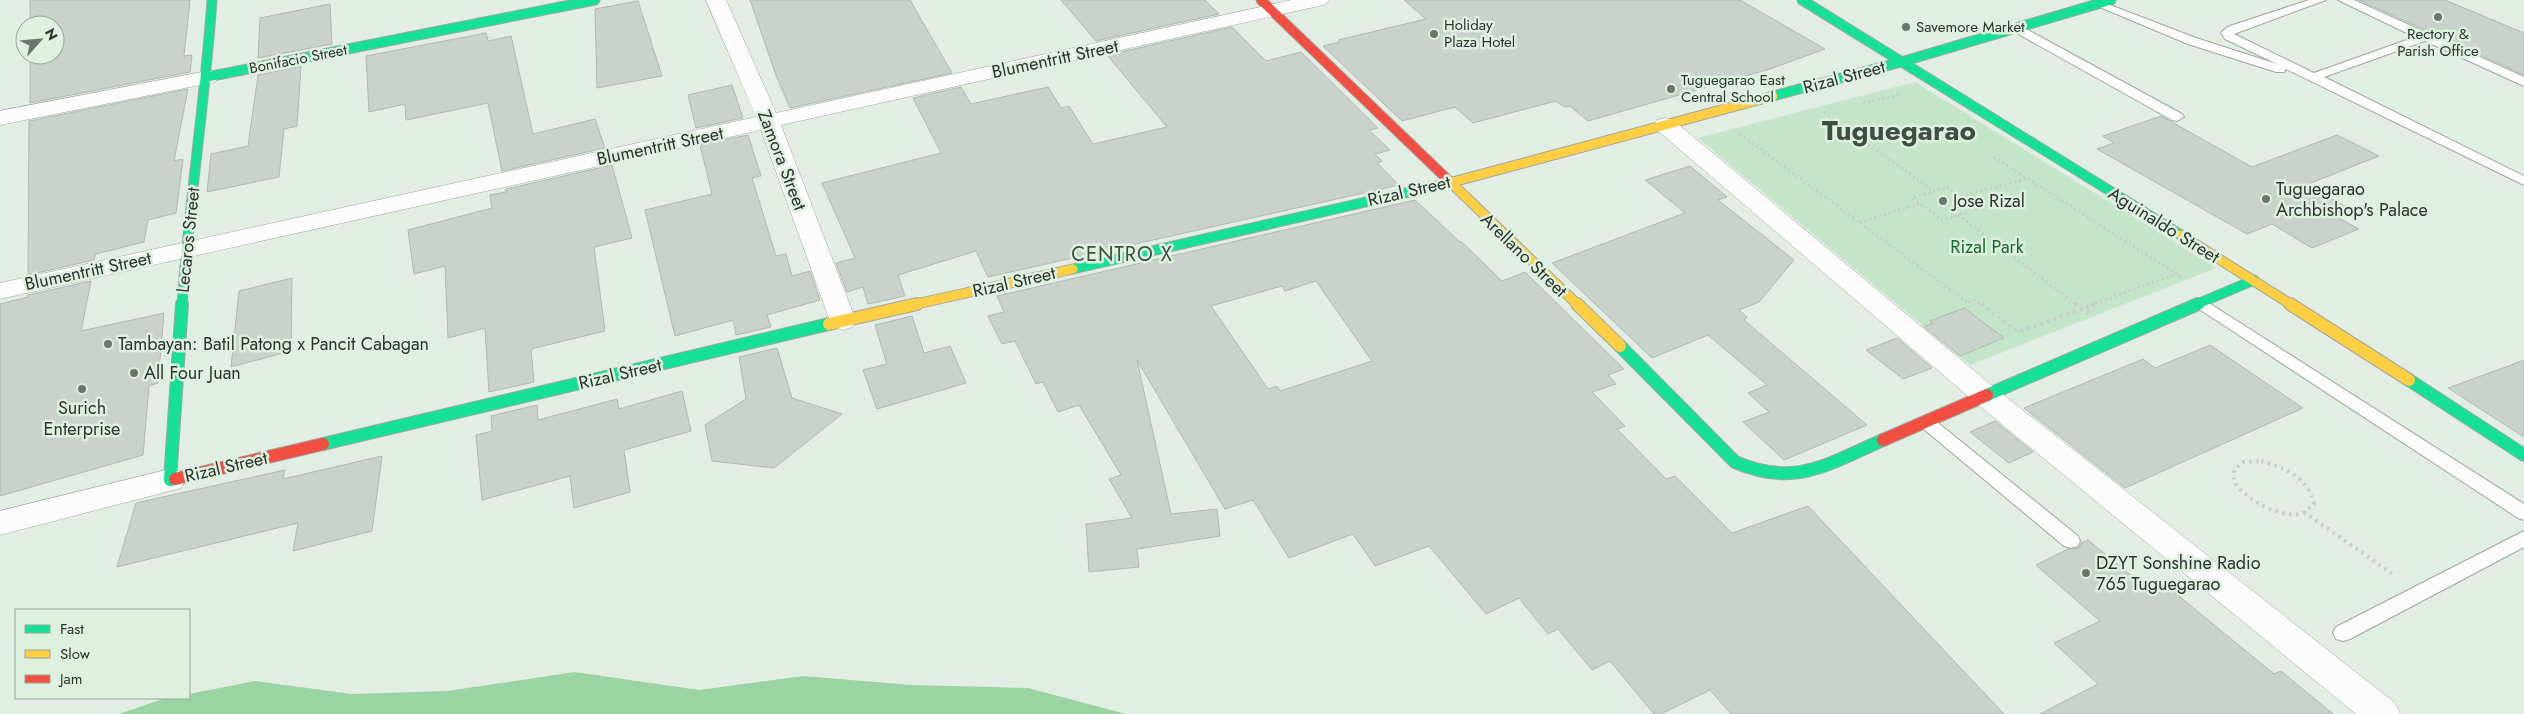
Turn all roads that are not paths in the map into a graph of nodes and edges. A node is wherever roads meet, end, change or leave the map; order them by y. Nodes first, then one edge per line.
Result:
1 (212, 0) edge
2 (595, 0) edge
3 (716, 0) edge
4 (1319, 0) edge
5 (1802, 0) edge
6 (2320, 0) edge
7 (2344, 0) edge
8 (2105, 2) edge
9 (1267, 6) edge
10 (2017, 28) junction
11 (2425, 37) junction
12 (1901, 62) junction
13 (2298, 70) junction
14 (207, 77) junction
15 (2313, 77) junction
16 (2524, 82) edge
17 (2177, 117) dead end
18 (0, 118) edge
19 (769, 122) junction
20 (1665, 125) junction
21 (2524, 181) edge
22 (1448, 183) junction
23 (186, 250) junction
24 (2254, 280) junction
25 (0, 291) edge
26 (2207, 300) junction
27 (843, 321) junction
28 (1986, 396) junction
29 (1926, 422) junction
30 (2524, 455) edge
31 (170, 480) junction
32 (2524, 513) edge
33 (0, 523) edge
34 (2524, 538) edge
35 (2071, 541) dead end
36 (2343, 633) dead end
37 (2382, 714) edge

1 - 14 street, Lecaros Street
2 - 14 street, Bonifacio Street
3 - 19 street, Zamora Street
4 - 9 street, Blumentritt Street
5 - 12 street, Aguinaldo Street
6 - 13 lane
7 - 11 lane
8 - 10 street, Rizal Street
8 - 13 lane
9 - 19 street, Blumentritt Street
9 - 22 street, Arellano Street
10 - 12 street, Rizal Street
10 - 17 lane
11 - 15 lane
11 - 16 lane
12 - 20 street, Rizal Street
12 - 24 street, Aguinaldo Street
13 - 15 lane
14 - 18 street, Bonifacio Street
14 - 23 street, Lecaros Street
15 - 21 lane
19 - 23 street, Blumentritt Street
19 - 27 street, Zamora Street
20 - 22 street, Rizal Street
20 - 28 street
22 - 27 street, Rizal Street
22 - 29 street, Arellano Street
23 - 25 street, Blumentritt Street
23 - 31 street, Lecaros Street
24 - 26 street, Arellano Street
24 - 30 street, Aguinaldo Street
26 - 28 street, Arellano Street
26 - 32 lane
27 - 31 street, Rizal Street
28 - 29 street, Arellano Street
28 - 37 street
29 - 35 lane
31 - 33 street, Rizal Street
34 - 36 lane

